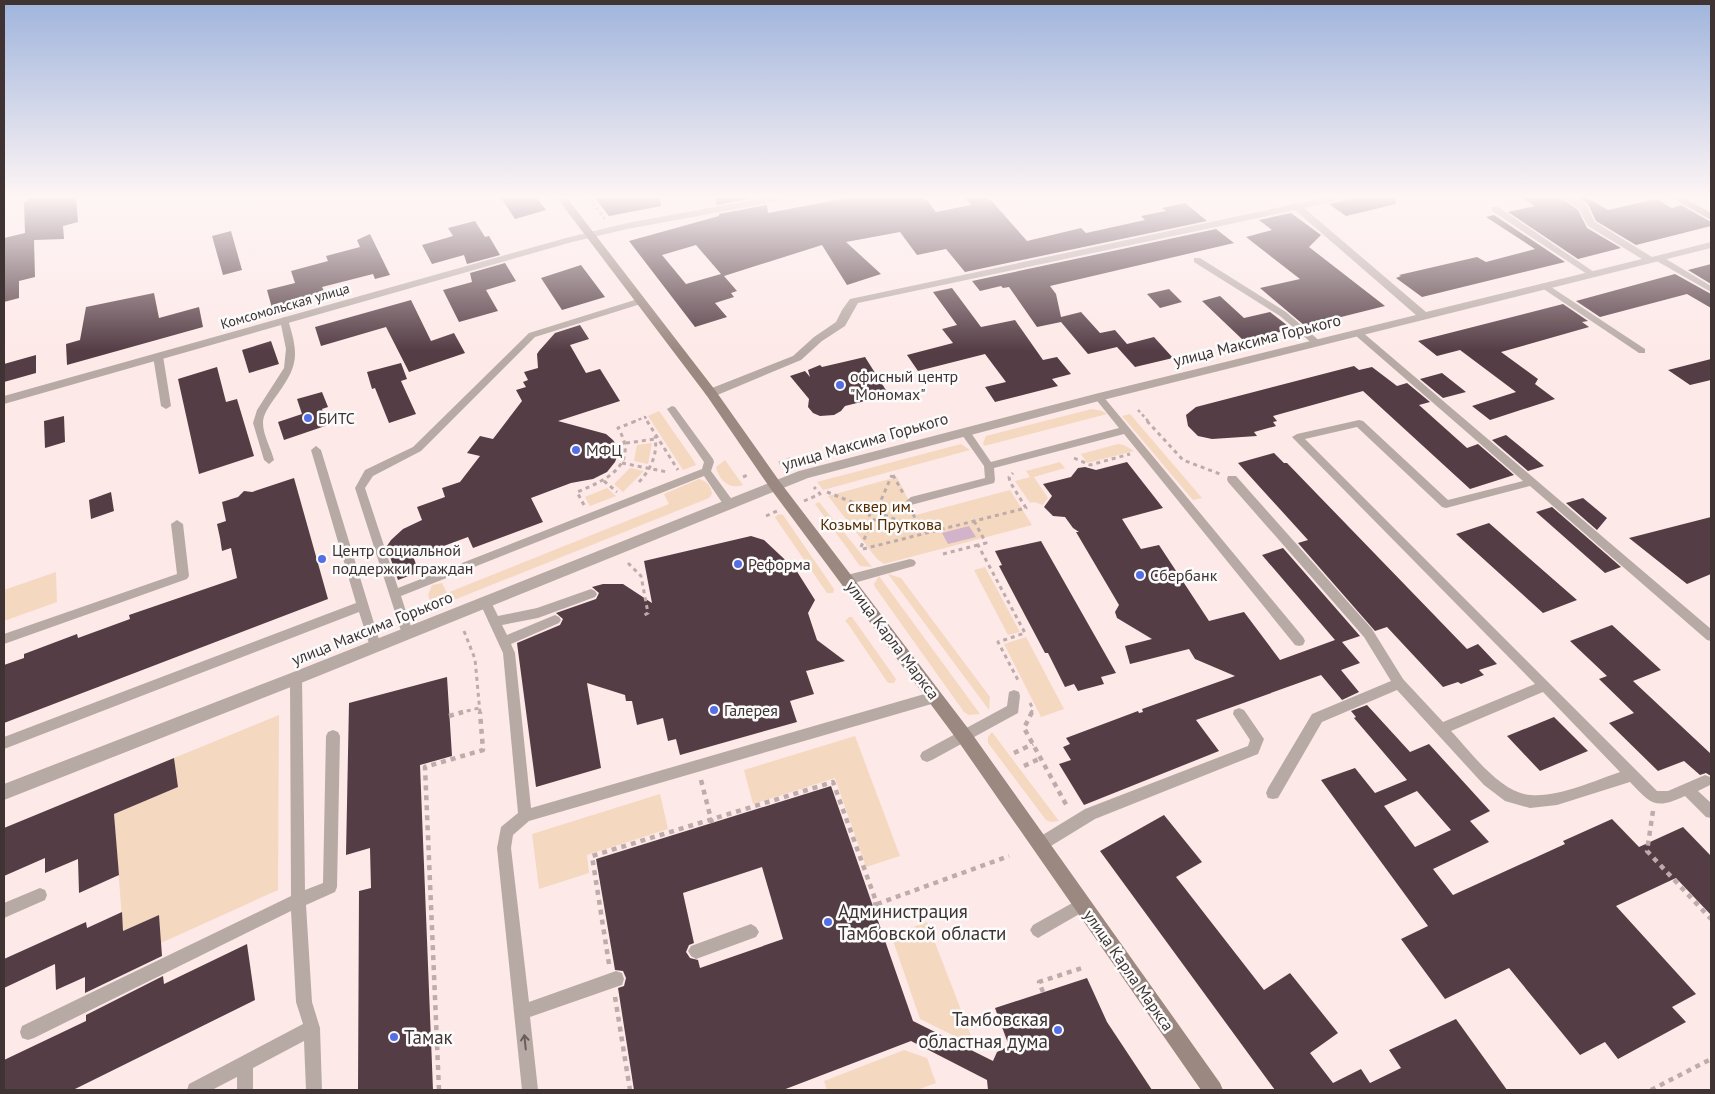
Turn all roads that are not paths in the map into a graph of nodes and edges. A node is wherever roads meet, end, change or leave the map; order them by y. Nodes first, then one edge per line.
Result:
1 (539, 249) edge
2 (601, 249) edge
3 (1099, 249) edge
4 (1346, 249) edge
5 (1555, 249) edge
6 (1636, 249) edge
7 (1694, 249) edge
8 (1654, 259) junction
9 (1197, 260) dead end
10 (1593, 274) junction
11 (1545, 286) junction
12 (1711, 289) edge
13 (641, 301) junction
14 (1424, 316) junction
15 (284, 320) junction
16 (1358, 333) junction
17 (1317, 343) junction
18 (1642, 351) dead end
19 (158, 356) junction
20 (710, 393) junction
21 (1099, 397) junction
22 (4, 400) edge
23 (166, 406) dead end
24 (672, 408) dead end
25 (1126, 430) junction
26 (965, 432) junction
27 (316, 450) dead end
28 (269, 460) dead end
29 (989, 466) junction
30 (706, 471) junction
31 (1232, 479) road end
32 (1532, 482) junction
33 (775, 485) junction
34 (912, 501) dead end
35 (729, 504) junction
36 (177, 524) dead end
37 (910, 563) dead end
38 (847, 580) junction
39 (394, 594) junction
40 (591, 594) dead end
41 (485, 601) junction
42 (363, 606) junction
43 (555, 620) dead end
44 (494, 622) junction
45 (407, 633) junction
46 (1711, 636) edge
47 (4, 639) edge
48 (1299, 641) dead end
49 (504, 642) junction
50 (375, 646) junction
51 (296, 678) junction
52 (1399, 683) junction
53 (1545, 686) junction
54 (936, 696) junction
55 (1014, 696) dead end
56 (1239, 714) dead end
57 (1441, 728) junction
58 (333, 736) dead end
59 (964, 736) junction
60 (4, 743) edge
61 (927, 756) dead end
62 (1632, 775) junction
63 (1705, 781) dead end
64 (1686, 789) junction
65 (4, 792) edge
66 (1273, 794) dead end
67 (1711, 812) edge
68 (525, 816) junction
69 (1041, 844) junction
70 (40, 895) dead end
71 (298, 900) junction
72 (1083, 904) junction
73 (4, 911) edge
74 (1038, 930) dead end
75 (751, 932) dead end
76 (696, 951) dead end
77 (614, 980) road end
78 (522, 1012) junction
79 (312, 1028) junction
80 (28, 1032) dead end
81 (245, 1064) junction
82 (195, 1090) edge
83 (245, 1090) edge
84 (314, 1090) edge
85 (530, 1090) edge
86 (1213, 1090) edge

1 - 15 street, Комсомольская улица
2 - 13 main road, улица Карла Маркса
3 - 20 street
4 - 14 street
5 - 10 lane
6 - 8 street
7 - 8 street, улица Максима Горького
8 - 10 street, улица Максима Горького
8 - 12 lane
9 - 17 lane
10 - 11 street, улица Максима Горького
11 - 14 street, улица Максима Горького
11 - 18 lane
13 - 20 main road, улица Карла Маркса
13 - 39 lane
14 - 16 street, улица Максима Горького
15 - 19 street, Комсомольская улица
15 - 28 lane
16 - 17 street, улица Максима Горького
16 - 32 lane
17 - 21 street, улица Максима Горького
19 - 22 street, Комсомольская улица
19 - 23 lane
20 - 33 main road, улица Карла Маркса
21 - 25 lane
21 - 26 street, улица Максима Горького
24 - 30 lane
25 - 29 lane
25 - 48 lane
26 - 29 lane
26 - 33 street, улица Максима Горького
27 - 42 lane
29 - 34 lane
30 - 35 lane
30 - 39 lane
31 - 52 lane
32 - 46 lane
32 - 53 lane
33 - 35 street, улица Максима Горького
33 - 38 main road, улица Карла Маркса
35 - 41 street, улица Максима Горького
36 - 47 lane
37 - 38 lane
38 - 54 main road, улица Карла Маркса
39 - 45 lane
40 - 44 lane
41 - 44 lane
41 - 45 street, улица Максима Горького
42 - 50 lane
42 - 60 lane
43 - 49 lane
44 - 49 lane
45 - 50 street, улица Максима Горького
49 - 68 lane
50 - 51 street, улица Максима Горького
51 - 65 street, улица Максима Горького
51 - 71 lane
52 - 57 lane
52 - 66 lane
53 - 57 lane
53 - 62 lane
54 - 59 main road, улица Карла Маркса
54 - 68 lane
55 - 59 lane
56 - 69 lane
57 - 62 lane
58 - 71 lane
59 - 61 lane
59 - 69 main road, улица Карла Маркса
62 - 64 lane
63 - 64 lane
64 - 67 lane
68 - 78 lane
69 - 72 main road, улица Карла Маркса
70 - 73 lane
71 - 79 lane
71 - 80 lane
72 - 74 lane
72 - 86 main road, улица Карла Маркса
75 - 76 lane
77 - 78 lane
85 -> 78 lane
79 - 81 lane
79 - 84 lane
81 - 82 lane
81 - 83 lane

